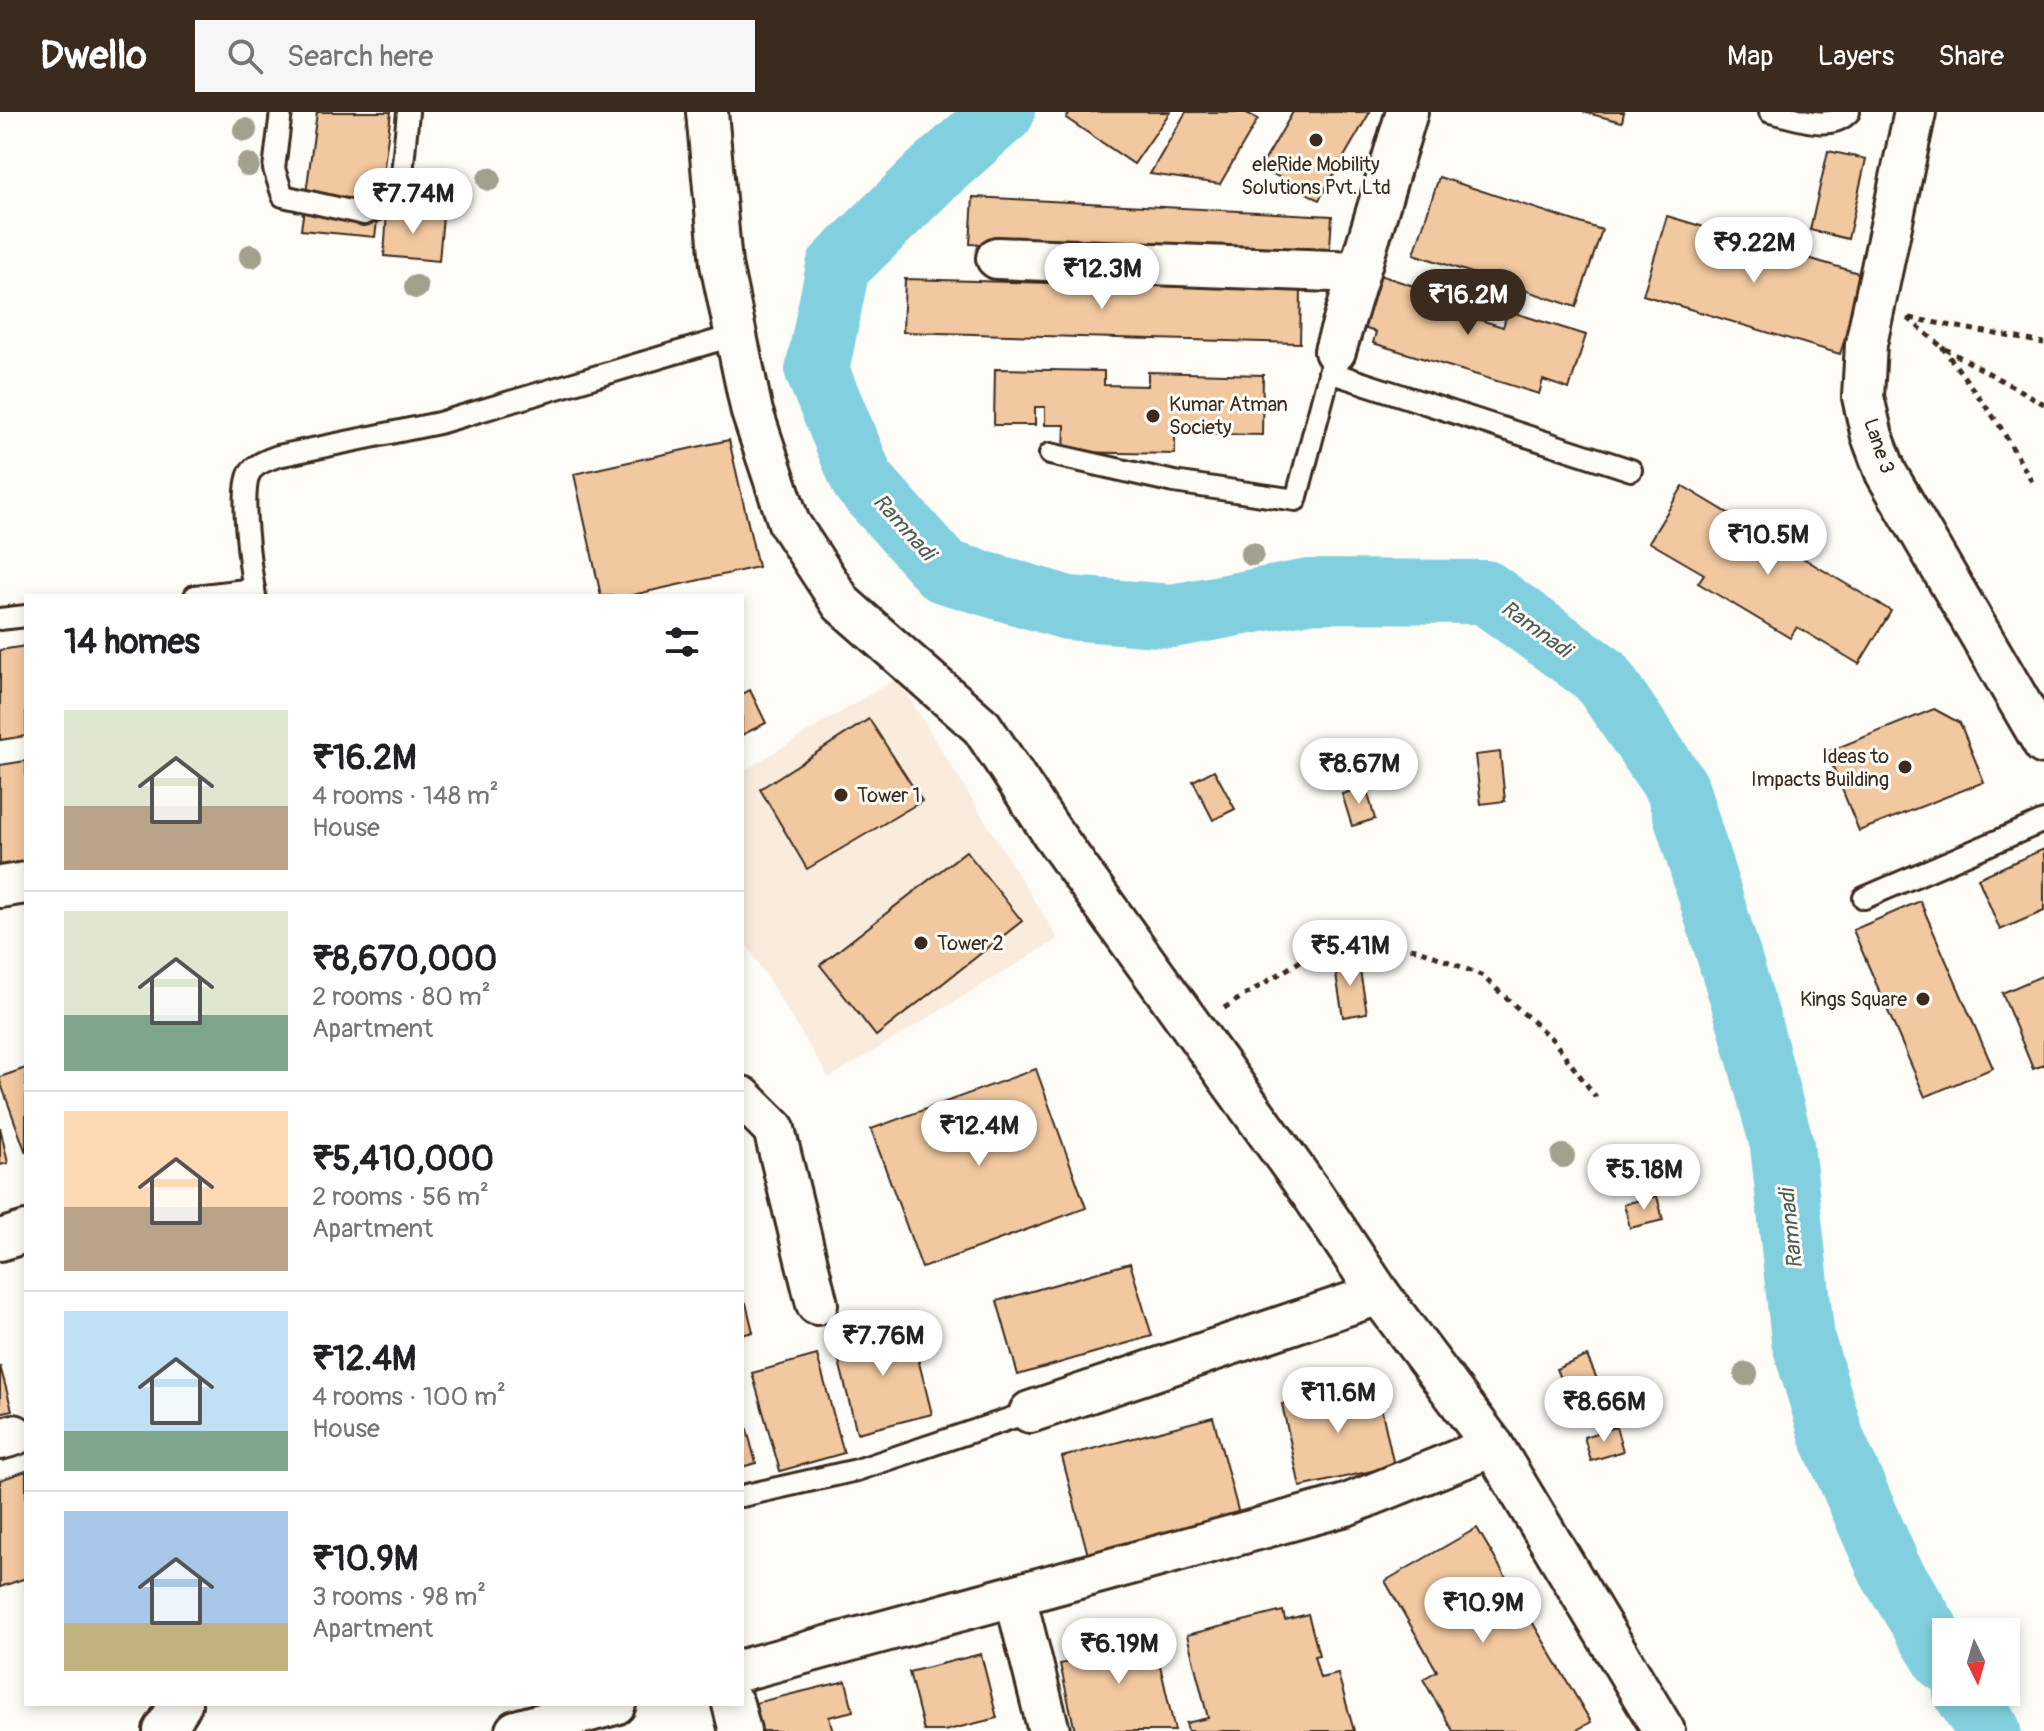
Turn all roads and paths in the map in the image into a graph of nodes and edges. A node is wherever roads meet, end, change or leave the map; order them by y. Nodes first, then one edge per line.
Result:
1 (281, 112) edge
2 (408, 112) edge
3 (707, 112) edge
4 (1407, 112) edge
5 (1770, 112) edge
6 (1849, 112) edge
7 (1915, 112) edge
8 (997, 258) dead end
9 (1358, 272) junction
10 (1890, 314) junction
11 (736, 335) junction
12 (2044, 343) edge
13 (1942, 347) junction
14 (1332, 361) junction
15 (2044, 404) edge
16 (1050, 454) dead end
17 (1631, 470) dead end
18 (2034, 485) dead end
19 (254, 592) edge
20 (224, 594) edge
21 (24, 616) edge
22 (0, 619) edge
23 (2044, 744) edge
24 (2044, 821) edge
25 (24, 883) edge
26 (0, 887) edge
27 (1864, 898) dead end
28 (1193, 1029) junction
29 (1596, 1097) dead end
30 (744, 1099) edge
31 (24, 1233) edge
32 (0, 1240) edge
33 (1379, 1294) junction
34 (817, 1304) dead end
35 (1030, 1412) joint
36 (1493, 1446) junction
37 (744, 1496) edge
38 (1015, 1596) junction
39 (744, 1669) edge
40 (180, 1706) edge
41 (608, 1706) edge
42 (734, 1706) edge
43 (164, 1731) edge
44 (516, 1731) edge
45 (740, 1731) edge
46 (1049, 1731) edge
47 (1664, 1731) edge

1 - 2 lane
3 - 11 street
4 - 9 street
5 - 6 lane
7 - 10 street, Lane 3
8 - 9 street
9 - 14 street
10 - 12 path
10 - 13 path
10 - 23 street, Lane 3
11 - 19 lane
11 - 28 street
13 - 15 path
13 - 18 path
14 - 16 lane
14 - 17 lane
19 - 20 lane
21 - 22 lane
24 - 27 lane
25 - 26 street
28 - 29 path
28 - 33 street
30 - 34 street
31 - 32 street
33 - 35 street
33 - 36 street
35 - 37 lane
36 - 38 street
36 - 47 street
38 - 39 street
38 - 46 street
40 - 43 street
41 - 44 street
42 - 45 street

